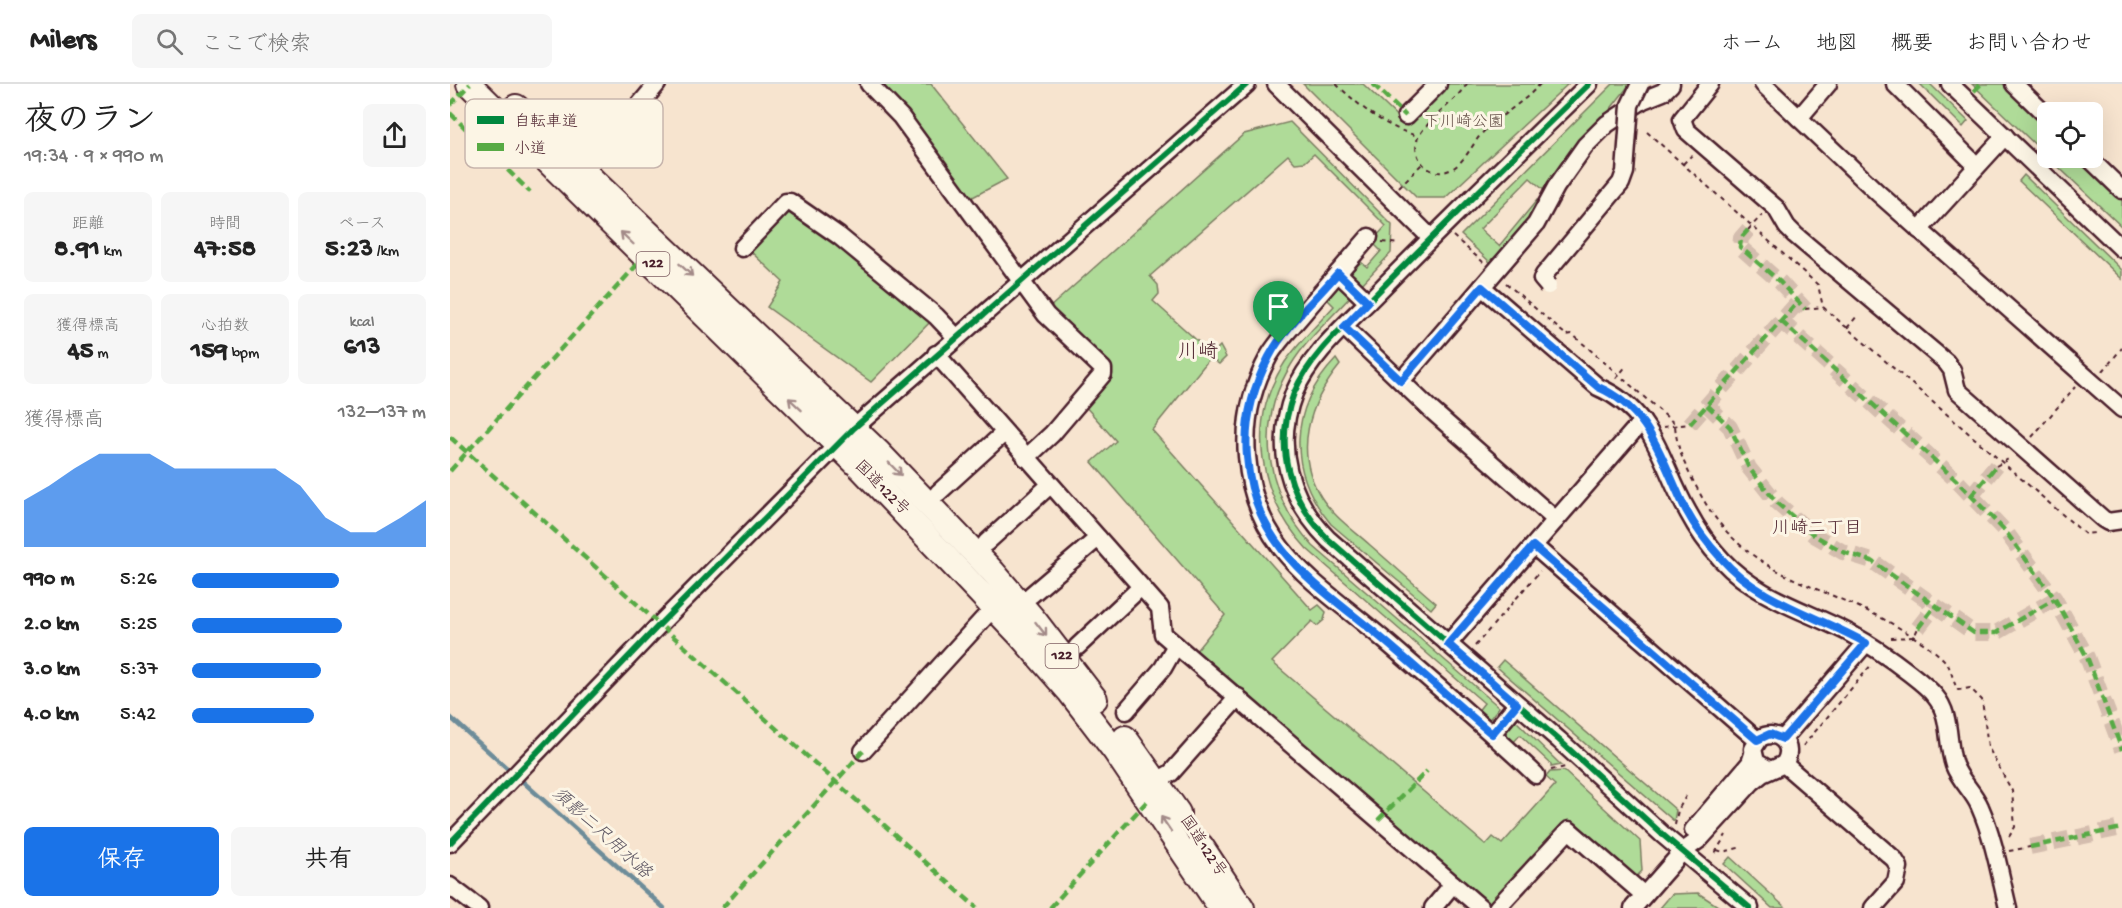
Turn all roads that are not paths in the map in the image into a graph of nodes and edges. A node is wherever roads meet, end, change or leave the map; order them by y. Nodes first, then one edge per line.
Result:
1 (469, 84) edge
2 (493, 84) edge
3 (657, 84) edge
4 (868, 84) edge
5 (1247, 84) edge
6 (1276, 84) edge
7 (1438, 84) edge
8 (1589, 84) edge
9 (1640, 84) edge
10 (1671, 84) edge
11 (1710, 84) edge
12 (1763, 84) edge
13 (1828, 84) edge
14 (1895, 84) edge
15 (1950, 84) edge
16 (2014, 84) edge
17 (484, 99) edge
18 (509, 99) edge
19 (644, 99) edge
20 (2037, 106) edge
21 (1406, 116) dead end
22 (1799, 118) junction
23 (2005, 136) junction
24 (1977, 166) junction
25 (555, 168) edge
26 (581, 168) edge
27 (587, 168) edge
28 (2099, 168) edge
29 (584, 171) junction
30 (2122, 190) edge
31 (1919, 230) junction
32 (1369, 237) dead end
33 (1431, 238) junction
34 (742, 248) dead end
35 (2122, 249) edge
36 (1338, 273) junction
37 (1021, 279) junction
38 (1548, 286) dead end
39 (1482, 287) junction
40 (1368, 302) junction
41 (1344, 327) junction
42 (956, 337) junction
43 (936, 354) junction
44 (1401, 381) junction
45 (2122, 409) edge
46 (1642, 421) junction
47 (854, 428) junction
48 (1004, 433) junction
49 (837, 445) junction
50 (1026, 458) junction
51 (1050, 485) junction
52 (938, 493) dead end
53 (1556, 520) junction
54 (2122, 520) edge
55 (1098, 538) junction
56 (986, 543) dead end
57 (1533, 546) junction
58 (1141, 587) junction
59 (1031, 595) dead end
60 (994, 607) junction
61 (1866, 643) junction
62 (1448, 644) junction
63 (1176, 645) junction
64 (1077, 646) dead end
65 (1238, 697) junction
66 (1517, 704) junction
67 (1126, 711) dead end
68 (1492, 734) junction
69 (1783, 739) junction
70 (1755, 747) junction
71 (863, 751) dead end
72 (1777, 767) junction
73 (1536, 775) road end
74 (1157, 781) junction
75 (450, 843) edge
76 (1682, 852) junction
77 (1453, 884) junction
78 (450, 886) edge
79 (1644, 895) junction
80 (479, 908) edge
81 (1221, 908) edge
82 (1242, 908) edge
83 (1433, 908) edge
84 (1481, 908) edge
85 (1497, 908) edge
86 (1633, 908) edge
87 (1750, 908) edge
88 (1873, 908) edge
89 (2008, 908) edge

17 -> 1 highway, 国道122号 / 122
2 - 18 highway, 国道122号 / 122
3 - 19 street
4 - 37 street
5 - 37 street
6 - 33 street
7 - 21 street
8 - 33 street
9 - 38 street, bridge
10 - 39 street
11 - 54 street
12 - 22 street
13 - 22 street
14 - 24 street
15 - 23 street
16 - 20 street
22 - 31 street
23 - 24 street
23 - 35 street
24 - 31 street
49 -> 25 highway, 国道122号 / 122
26 - 29 highway, 国道122号 / 122
27 - 29 street
28 - 30 street
29 -> 47 highway, 国道122号 / 122
31 - 45 street
32 - 36 street
33 - 40 street
34 - 42 street
36 - 40 street
36 - 68 street
37 - 42 street
37 - 50 street
39 - 44 street
39 - 46 street
40 - 41 street
41 - 44 street
41 - 62 street
42 - 43 street
43 - 47 street
43 - 48 street
44 - 53 street
46 - 53 street
46 - 61 street
47 - 49 street
47 -> 74 highway, 国道122号 / 122
48 - 50 street
48 - 52 street
49 - 60 highway, 国道122号 / 122
49 - 75 street
50 - 51 street
51 - 55 street
51 - 56 street
53 - 57 street
55 - 58 street
55 - 59 street
57 - 62 street
57 - 70 street
58 - 63 street
58 - 64 street
60 - 71 street
81 -> 60 highway, 国道122号 / 122
61 - 69 street
61 - 89 street
62 - 66 street
63 - 65 street
63 - 67 street
65 - 74 street
65 - 77 street
66 - 68 street
66 - 76 street
68 - 73 street
69 - 70 street
69 - 72 street
70 - 72 street
70 - 76 street
72 - 76 street
72 - 88 street
74 - 82 highway, 国道122号 / 122
76 - 79 street
76 - 87 street
77 - 83 street
77 - 84 street
78 - 80 street
79 - 85 street
79 - 86 street

